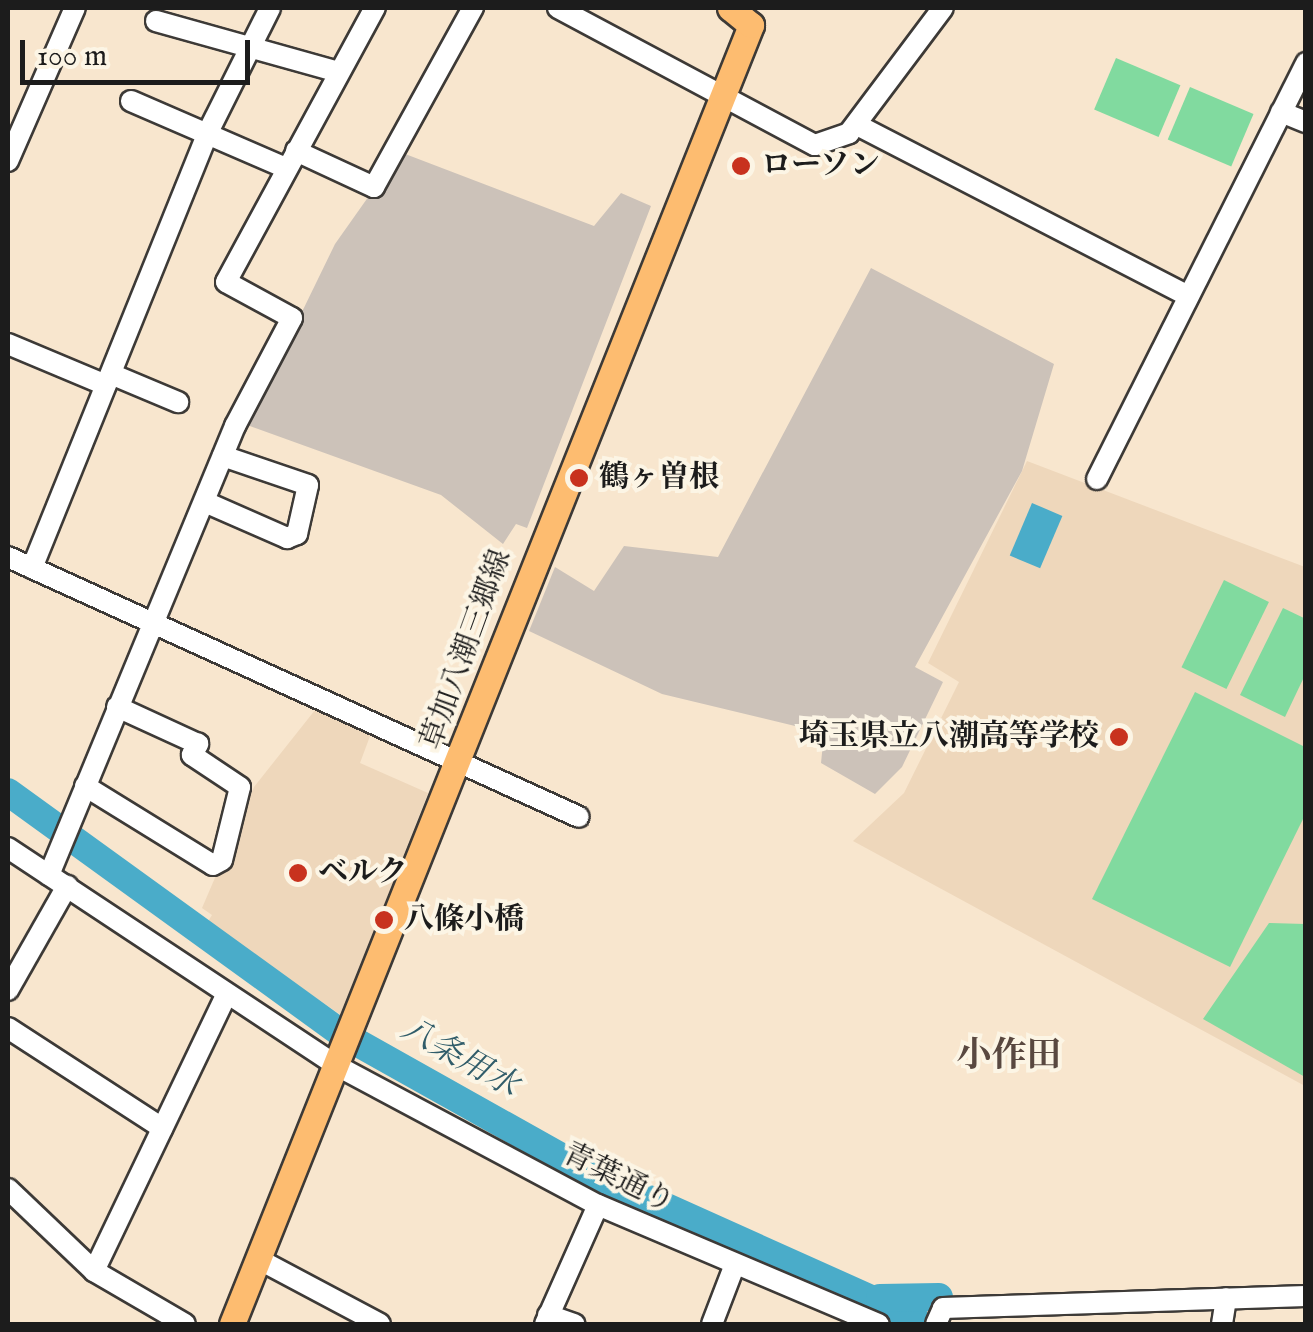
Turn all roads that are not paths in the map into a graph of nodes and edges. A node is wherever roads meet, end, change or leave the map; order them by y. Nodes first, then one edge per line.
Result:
1 (75, 8) edge
2 (270, 8) edge
3 (375, 8) edge
4 (473, 8) edge
5 (558, 8) edge
6 (730, 8) edge
7 (943, 8) edge
8 (755, 16) edge
9 (156, 21) dead end
10 (250, 46) junction
11 (1306, 64) edge
12 (340, 72) junction
13 (717, 94) junction
14 (130, 101) dead end
15 (1281, 112) junction
16 (1306, 122) edge
17 (857, 125) junction
18 (206, 134) junction
19 (291, 160) junction
20 (8, 162) edge
21 (1189, 296) junction
22 (8, 344) edge
23 (108, 380) junction
24 (178, 402) dead end
25 (223, 456) junction
26 (1097, 478) dead end
27 (205, 502) junction
28 (8, 557) edge
29 (32, 568) junction
30 (155, 622) junction
31 (117, 706) junction
32 (462, 760) junction
33 (85, 786) junction
34 (579, 817) dead end
35 (8, 848) edge
36 (58, 880) junction
37 (8, 990) edge
38 (227, 994) junction
39 (8, 1028) edge
40 (341, 1068) junction
41 (162, 1128) junction
42 (8, 1189) edge
43 (598, 1205) junction
44 (258, 1260) junction
45 (735, 1264) junction
46 (94, 1270) junction
47 (1306, 1296) edge
48 (1226, 1298) junction
49 (829, 1315) edge
50 (546, 1320) edge
51 (185, 1324) edge
52 (232, 1324) edge
53 (380, 1324) edge
54 (574, 1324) edge
55 (712, 1324) edge
56 (879, 1324) edge
57 (936, 1324) edge
58 (1222, 1324) edge

1 - 20 street
2 - 10 street
3 - 12 street
4 - 19 street
5 - 13 street
6 - 8 main road, 草加八潮三郷線
7 - 17 street
8 - 13 main road, 草加八潮三郷線
9 - 10 street
10 - 12 street
10 - 18 street
11 - 15 street
12 - 19 street
13 - 17 street
13 - 32 main road, 草加八潮三郷線
14 - 18 street
15 - 16 street
15 - 21 street
17 - 21 street
18 - 19 street
18 - 23 street
19 - 25 street
21 - 26 street
22 - 23 street
23 - 24 street
23 - 29 street
25 - 27 street
25 - 27 street
27 - 30 street
28 - 29 street
29 - 30 street
30 - 31 street
30 - 32 street
31 - 33 street
31 - 33 street
32 - 34 street
32 - 40 main road, 草加八潮三郷線
33 - 36 street
35 - 36 street, 青葉通り
36 - 37 street
36 - 38 street, 青葉通り
38 - 40 street, 青葉通り
38 - 41 street
39 - 41 street
40 - 43 street, 青葉通り
40 - 44 main road, 草加八潮三郷線
41 - 46 street
42 - 46 street
43 - 45 street, 青葉通り
43 - 50 street
44 - 52 main road, 草加八潮三郷線
44 - 53 street
45 - 49 street, 青葉通り
45 - 55 street
46 - 51 street
47 - 48 street
48 - 57 street
48 - 58 street
49 - 56 street, 青葉通り
50 - 54 street

